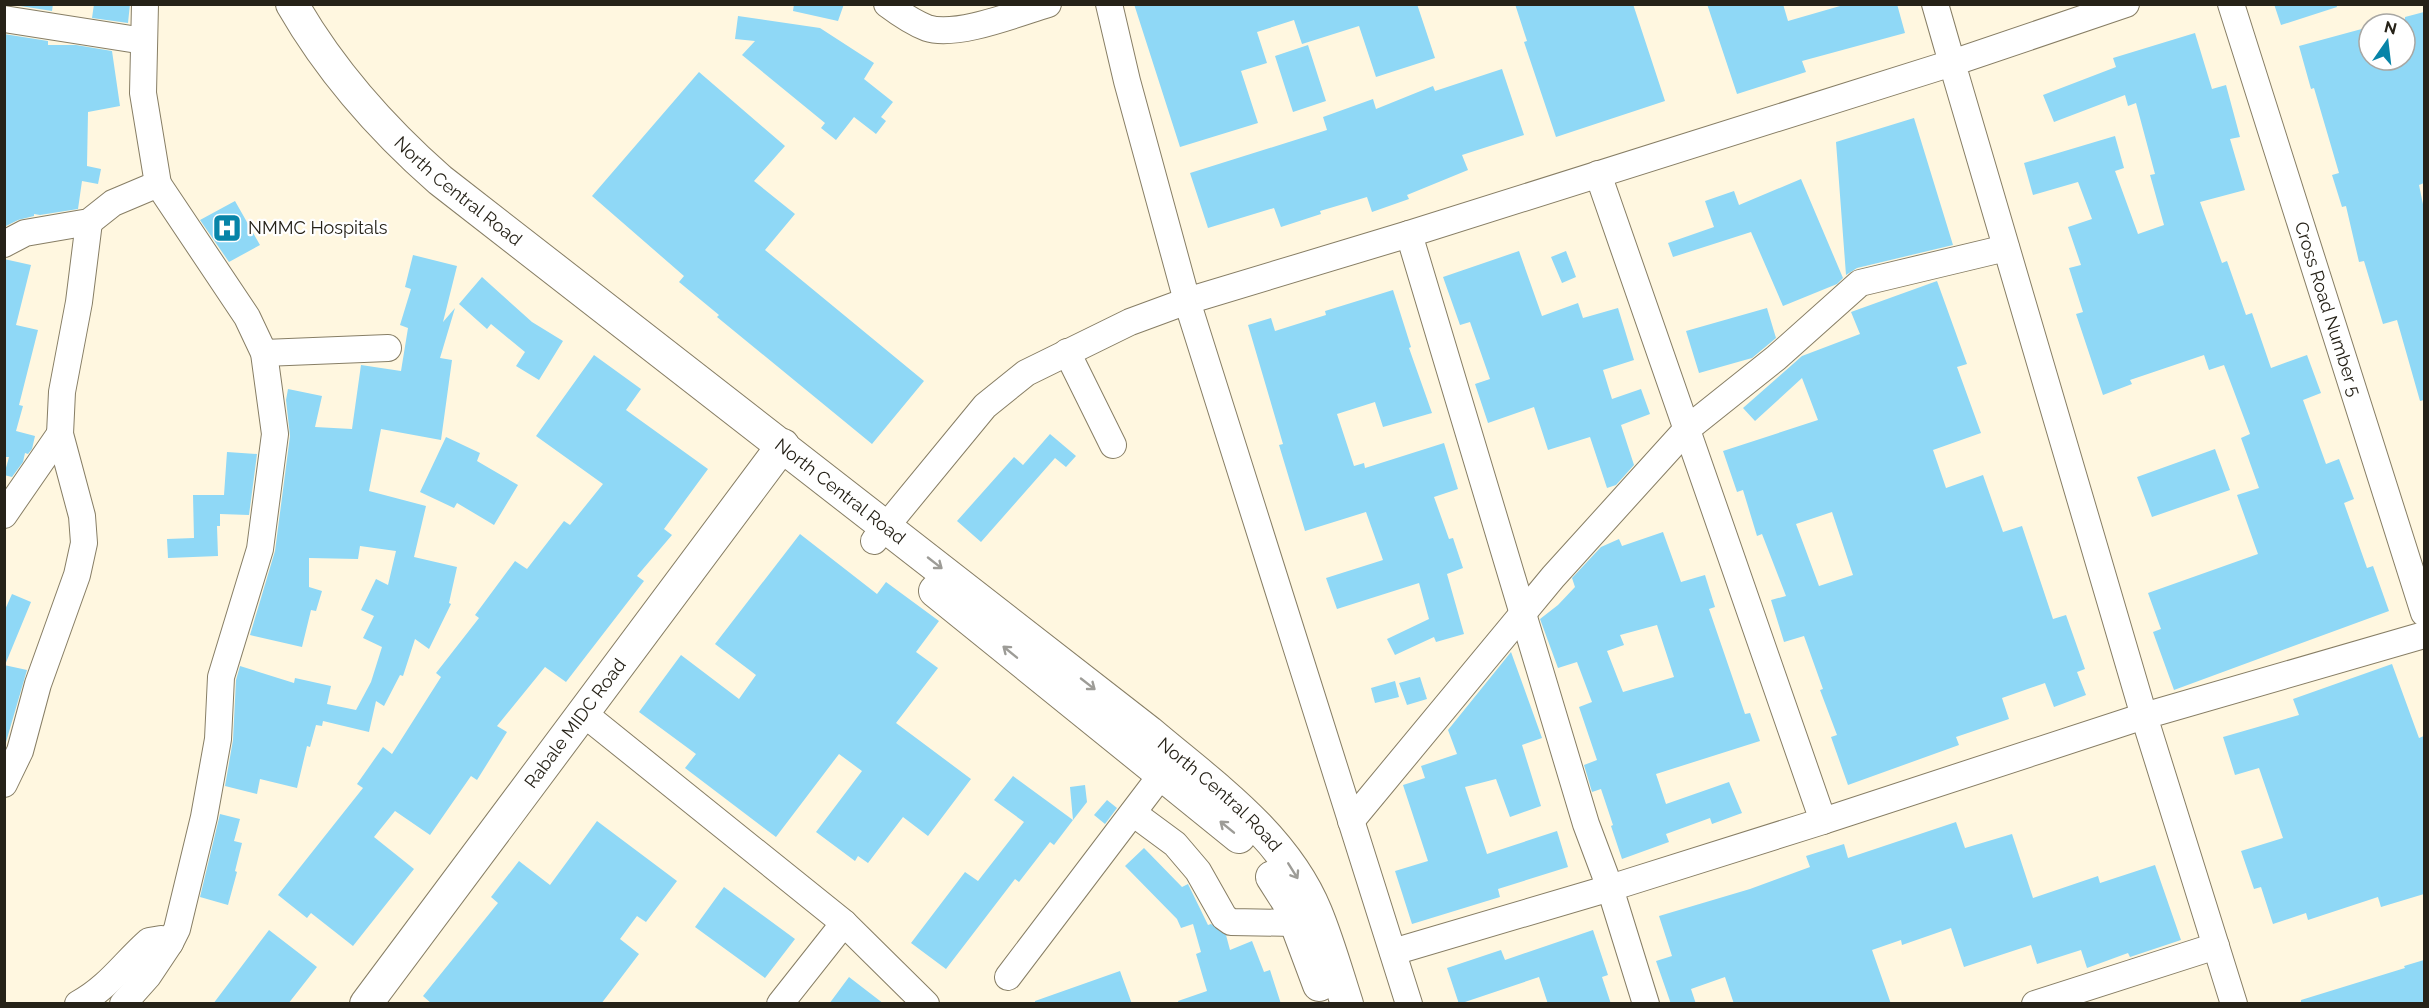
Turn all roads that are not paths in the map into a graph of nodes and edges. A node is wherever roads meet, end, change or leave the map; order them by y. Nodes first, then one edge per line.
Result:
1 (145, 4) edge
2 (277, 4) edge
3 (292, 4) edge
4 (886, 4) edge
5 (1048, 4) edge
6 (1109, 4) edge
7 (1935, 4) edge
8 (2126, 4) edge
9 (2231, 4) edge
10 (4, 19) edge
11 (144, 41) junction
12 (1952, 63) junction
13 (1598, 174) junction
14 (158, 184) junction
15 (89, 222) junction
16 (1409, 234) junction
17 (4, 244) edge
18 (2006, 248) junction
19 (1187, 301) junction
20 (388, 348) dead end
21 (1067, 352) junction
22 (264, 353) junction
23 (1687, 429) junction
24 (60, 435) junction
25 (1113, 445) dead end
26 (784, 459) junction
27 (4, 515) edge
28 (880, 533) junction
29 (2424, 613) edge
30 (1523, 615) junction
31 (2424, 635) edge
32 (2144, 716) junction
33 (590, 719) junction
34 (1162, 774) junction
35 (4, 784) edge
36 (1133, 813) junction
37 (1351, 821) junction
38 (1823, 821) junction
39 (1610, 888) junction
40 (844, 923) junction
41 (1296, 923) junction
42 (430, 933) junction
43 (170, 943) junction
44 (2216, 946) junction
45 (1393, 952) junction
46 (1008, 977) dead end
47 (78, 1004) edge
48 (123, 1004) edge
49 (366, 1004) edge
50 (387, 1004) edge
51 (780, 1004) edge
52 (926, 1004) edge
53 (1324, 1004) edge
54 (1347, 1004) edge
55 (1409, 1004) edge
56 (1646, 1004) edge
57 (2035, 1004) edge
58 (2234, 1004) edge

1 - 11 street
2 - 26 main road, North Central Road
3 - 26 main road, North Central Road
4 - 5 street
6 - 19 street
7 - 12 street
8 - 12 street
9 - 29 street, Cross Road Number 5
10 - 11 street
11 - 14 street
12 - 13 street
12 - 18 street
13 - 16 street
13 - 23 street
14 - 15 street
14 - 22 street
15 - 17 street
15 - 24 street
16 - 19 street
16 - 30 street
18 - 23 street
18 - 32 street
19 - 21 street
19 - 37 street
20 - 22 street
21 - 25 street
21 - 28 street
22 - 43 street
23 - 30 street
23 - 38 street
24 - 27 street
24 - 35 street
26 - 28 main road, North Central Road
26 - 33 main road, Rabale MIDC Road
34 -> 28 main road, North Central Road
28 -> 54 main road, North Central Road
30 - 37 street
30 - 39 street
31 - 32 street
32 - 38 street
32 - 44 street
33 - 40 street
33 - 42 main road, Rabale MIDC Road
34 - 36 street
41 -> 34 main road, North Central Road
36 - 41 street
36 - 46 street
37 - 45 street
38 - 39 street
39 - 45 street
39 - 56 street
40 - 51 street
40 - 52 street
41 - 53 main road, North Central Road
42 - 49 main road, Rabale MIDC Road
42 - 50 main road, Rabale MIDC Road
43 - 47 street
43 - 48 street
44 - 57 street
44 - 58 street
45 - 55 street

